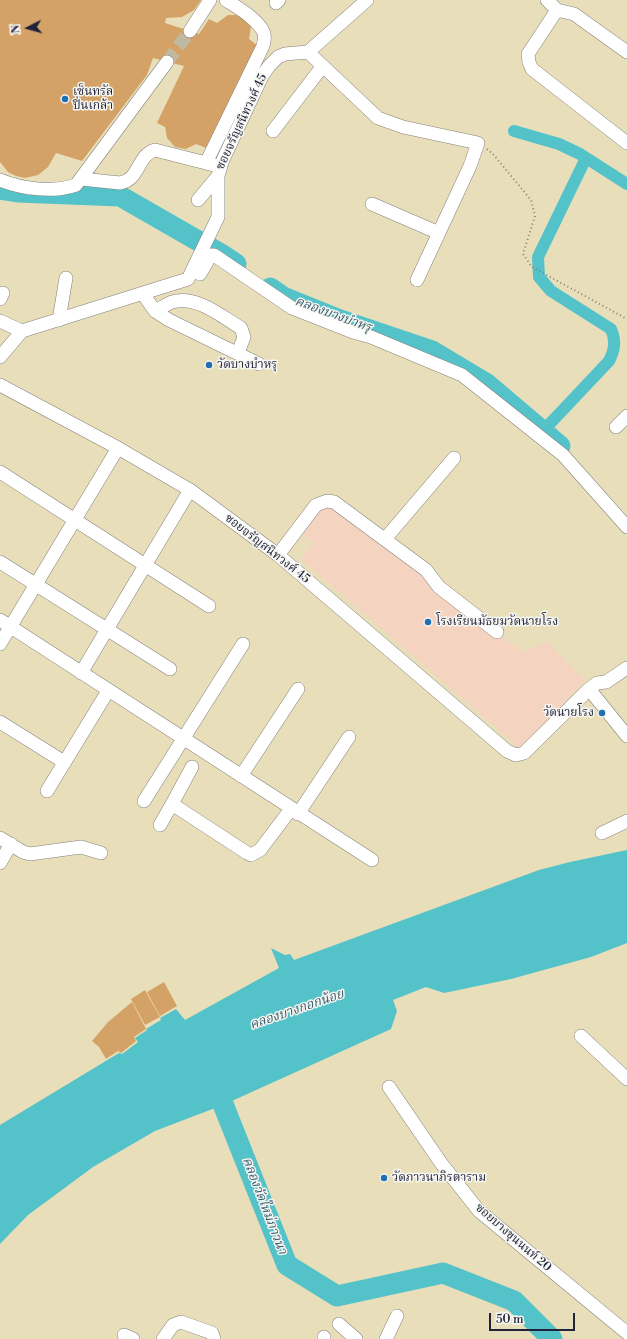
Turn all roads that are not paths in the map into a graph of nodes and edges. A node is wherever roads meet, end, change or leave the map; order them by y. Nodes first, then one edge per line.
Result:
1 (210, 0) edge
2 (226, 0) edge
3 (367, 0) edge
4 (547, 0) edge
5 (557, 10) junction
6 (190, 31) tunnel mouth
7 (308, 52) junction
8 (627, 52) edge
9 (167, 62) tunnel mouth
10 (322, 67) junction
11 (273, 131) dead end
12 (627, 143) edge
13 (206, 163) junction
14 (219, 171) junction
15 (81, 179) junction
16 (0, 180) edge
17 (198, 200) dead end
18 (372, 204) dead end
19 (439, 233) junction
20 (66, 278) dead end
21 (189, 278) junction
22 (416, 280) dead end
23 (144, 294) junction
24 (155, 311) junction
25 (59, 320) junction
26 (0, 321) edge
27 (22, 331) junction
28 (238, 353) junction
29 (0, 356) edge
30 (259, 364) dead end
31 (0, 385) edge
32 (627, 416) edge
33 (616, 427) dead end
34 (118, 448) junction
35 (454, 458) dead end
36 (2, 477) edge
37 (190, 490) junction
38 (75, 520) junction
39 (627, 527) edge
40 (385, 539) junction
41 (278, 555) junction
42 (0, 562) edge
43 (145, 565) junction
44 (35, 584) junction
45 (209, 606) dead end
46 (5, 623) edge
47 (107, 629) junction
48 (497, 632) dead end
49 (0, 644) edge
50 (243, 644) dead end
51 (627, 668) edge
52 (170, 669) dead end
53 (81, 673) junction
54 (589, 688) junction
55 (298, 689) dead end
56 (108, 691) junction
57 (0, 722) edge
58 (627, 736) edge
59 (349, 737) dead end
60 (183, 739) junction
61 (64, 762) junction
62 (192, 767) dead end
63 (241, 776) junction
64 (47, 792) dead end
65 (144, 801) dead end
66 (172, 804) junction
67 (294, 811) junction
68 (627, 821) edge
69 (160, 825) dead end
70 (602, 834) dead end
71 (5, 841) edge
72 (101, 853) dead end
73 (372, 860) dead end
74 (0, 862) edge
75 (581, 1036) dead end
76 (627, 1079) edge
77 (389, 1087) dead end
78 (397, 1316) dead end
79 (339, 1324) dead end
80 (627, 1333) edge
81 (163, 1339) edge
82 (214, 1339) edge
83 (356, 1339) edge
84 (386, 1339) edge

1 - 6 street
2 - 13 street
3 - 7 street
4 - 5 street
5 - 8 street
5 - 12 street
7 - 10 street
7 - 14 street, ซอยจรัญสนิทวงศ์ 45
9 - 15 street
10 - 11 street
10 - 19 street
13 - 14 street
13 - 15 street
14 - 17 street
14 - 21 street, ซอยจรัญสนิทวงศ์ 45
15 - 16 street
18 - 19 street
19 - 22 street
20 - 25 street
21 - 23 street
21 - 39 street
23 - 24 street
23 - 25 street
24 - 28 street
24 - 28 street
25 - 27 street
26 - 27 street
27 - 29 street
28 - 30 street
31 - 34 street, ซอยจรัญสนิทวงศ์ 45
32 - 33 street
34 - 37 street, ซอยจรัญสนิทวงศ์ 45
34 - 38 street
35 - 40 street
36 - 38 street
37 - 41 street, ซอยจรัญสนิทวงศ์ 45
37 - 43 street
38 - 43 street
38 - 44 street
40 - 41 street
40 - 48 street
41 - 54 street, ซอยจรัญสนิทวงศ์ 45
42 - 44 street
43 - 45 street
43 - 47 street
44 - 46 street
44 - 47 street
46 - 49 street
46 - 53 street
47 - 52 street
47 - 53 street
50 - 60 street
51 - 54 street
53 - 56 street
54 - 58 street
55 - 63 street
56 - 60 street
56 - 61 street
57 - 61 street
59 - 67 street
60 - 63 street
60 - 65 street
61 - 64 street
62 - 66 street
63 - 67 street
66 - 67 street
66 - 69 street
67 - 73 street
68 - 70 street
71 - 72 street
71 - 74 street
75 - 76 street
77 - 80 street, ซอยบางขุนนนท์ 20
78 - 84 street
79 - 83 street
81 - 82 street

